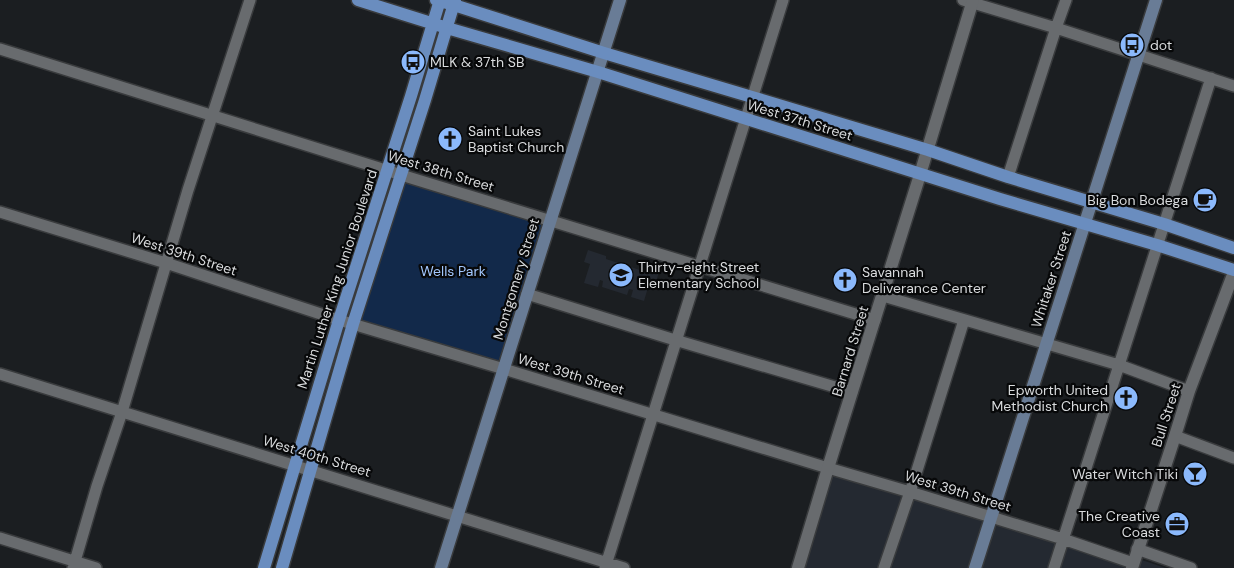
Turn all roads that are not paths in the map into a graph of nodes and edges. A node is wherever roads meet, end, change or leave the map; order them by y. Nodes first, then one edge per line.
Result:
1 (250, 0) edge
2 (358, 0) edge
3 (439, 0) edge
4 (620, 0) edge
5 (783, 0) edge
6 (1066, 0) edge
7 (1156, 0) edge
8 (969, 1) edge
9 (455, 2) edge
10 (433, 24) junction
11 (447, 28) junction
12 (1056, 28) junction
13 (0, 49) edge
14 (604, 53) junction
15 (1139, 54) junction
16 (598, 72) junction
17 (1211, 78) junction
18 (1234, 86) edge
19 (752, 97) junction
20 (212, 115) junction
21 (745, 119) junction
22 (928, 150) junction
23 (387, 170) junction
24 (921, 174) junction
25 (401, 175) junction
26 (1008, 177) junction
27 (1092, 202) junction
28 (0, 212) edge
29 (550, 220) junction
30 (1084, 224) junction
31 (1164, 224) junction
32 (1157, 245) junction
33 (1234, 248) edge
34 (166, 264) junction
35 (699, 266) junction
36 (1234, 271) edge
37 (527, 294) junction
38 (883, 296) junction
39 (339, 320) junction
40 (875, 320) junction
41 (964, 320) junction
42 (353, 324) junction
43 (676, 340) junction
44 (1046, 344) junction
45 (1119, 365) junction
46 (504, 368) junction
47 (0, 374) edge
48 (1189, 391) junction
49 (852, 392) junction
50 (122, 412) junction
51 (653, 415) junction
52 (1175, 436) junction
53 (1234, 458) edge
54 (295, 466) junction
55 (828, 468) junction
56 (311, 470) junction
57 (910, 492) junction
58 (458, 516) junction
59 (991, 517) junction
60 (0, 538) edge
61 (1063, 539) junction
62 (1137, 549) junction
63 (74, 565) edge
64 (606, 565) edge
65 (1132, 565) edge
66 (96, 568) edge
67 (264, 568) edge
68 (282, 568) edge
69 (441, 568) edge
70 (624, 568) edge
71 (798, 568) edge
72 (884, 568) edge
73 (974, 568) edge
74 (1054, 568) edge
75 (1191, 568) edge

1 - 20 street
2 - 10 main road, West 37th Street
3 - 9 main road, West 37th Street
3 - 10 main road, Martin Luther King Junior Boulevard
4 - 14 main road, Montgomery Street
5 - 19 street
6 - 12 street
7 - 15 main road, Whitaker Street
8 - 12 street
8 - 22 street, Barnard Street
9 - 11 main road, Martin Luther King Junior Boulevard
9 - 14 main road, West 37th Street
10 - 11 main road, West 37th Street
10 - 23 main road, Martin Luther King Junior Boulevard
11 - 16 main road, West 37th Street
11 - 25 main road, Martin Luther King Junior Boulevard
12 - 15 street
12 - 26 street
13 - 20 street, West 38th Street
14 - 16 main road, Montgomery Street
14 - 19 main road, West 37th Street
15 - 17 street
15 - 27 main road, Whitaker Street
16 - 21 main road, West 37th Street
16 - 29 main road, Montgomery Street
17 - 18 street
17 - 31 street
19 - 21 street
19 - 22 main road, West 37th Street
20 - 23 street, West 38th Street
20 - 34 street
21 - 24 main road, West 37th Street
21 - 35 street
22 - 24 street, Barnard Street
22 - 26 main road, West 37th Street
23 - 25 street, West 38th Street
23 - 39 main road, Martin Luther King Junior Boulevard
24 - 30 main road, West 37th Street
24 - 38 street, Barnard Street
25 - 29 street, West 38th Street
25 - 42 main road, Martin Luther King Junior Boulevard
26 - 27 main road, West 37th Street
27 - 30 main road, Whitaker Street
27 - 31 main road, West 37th Street
28 - 34 street, West 39th Street
29 - 35 street, West 38th Street
29 - 37 main road, Montgomery Street
30 - 32 main road, West 37th Street
30 - 44 main road, Whitaker Street
31 - 32 street
31 - 33 main road, West 37th Street
32 - 36 main road, West 37th Street
32 - 45 street
34 - 39 street, West 39th Street
34 - 50 street
35 - 40 street, West 38th Street
35 - 43 street
36 - 48 street, Bull Street
37 - 43 street
37 - 46 main road, Montgomery Street
38 - 40 street, Barnard Street
38 - 41 street
39 - 42 street, West 39th Street
39 - 54 main road, Martin Luther King Junior Boulevard
40 - 49 street, Barnard Street
41 - 44 street
41 - 57 street
42 - 46 street, West 39th Street
42 - 56 main road, Martin Luther King Junior Boulevard
43 - 49 street
43 - 51 street
44 - 45 street
44 - 59 main road, Whitaker Street
45 - 48 street
45 - 61 street
46 - 51 street, West 39th Street
46 - 58 main road, Montgomery Street
47 - 50 street, West 40th Street
48 - 52 street, Bull Street
49 - 55 street, Barnard Street
50 - 54 street, West 40th Street
50 - 63 street
51 - 55 street, West 39th Street
51 - 64 street
52 - 53 street
52 - 62 street, Bull Street
54 - 56 street, West 40th Street
54 - 67 main road, Martin Luther King Junior Boulevard
55 - 57 street, West 39th Street
55 - 71 street, Barnard Street
56 - 58 street, West 40th Street
56 - 68 main road, Martin Luther King Junior Boulevard
57 - 59 street, West 39th Street
57 - 72 street
58 - 64 street, West 40th Street
58 - 69 main road, Montgomery Street
59 - 61 street, West 39th Street
59 - 73 main road, Whitaker Street
60 - 63 street
61 - 65 street, West 39th Street
61 - 74 street
62 - 65 street, Bull Street
62 - 75 street
63 - 66 street
64 - 70 street, West 40th Street

